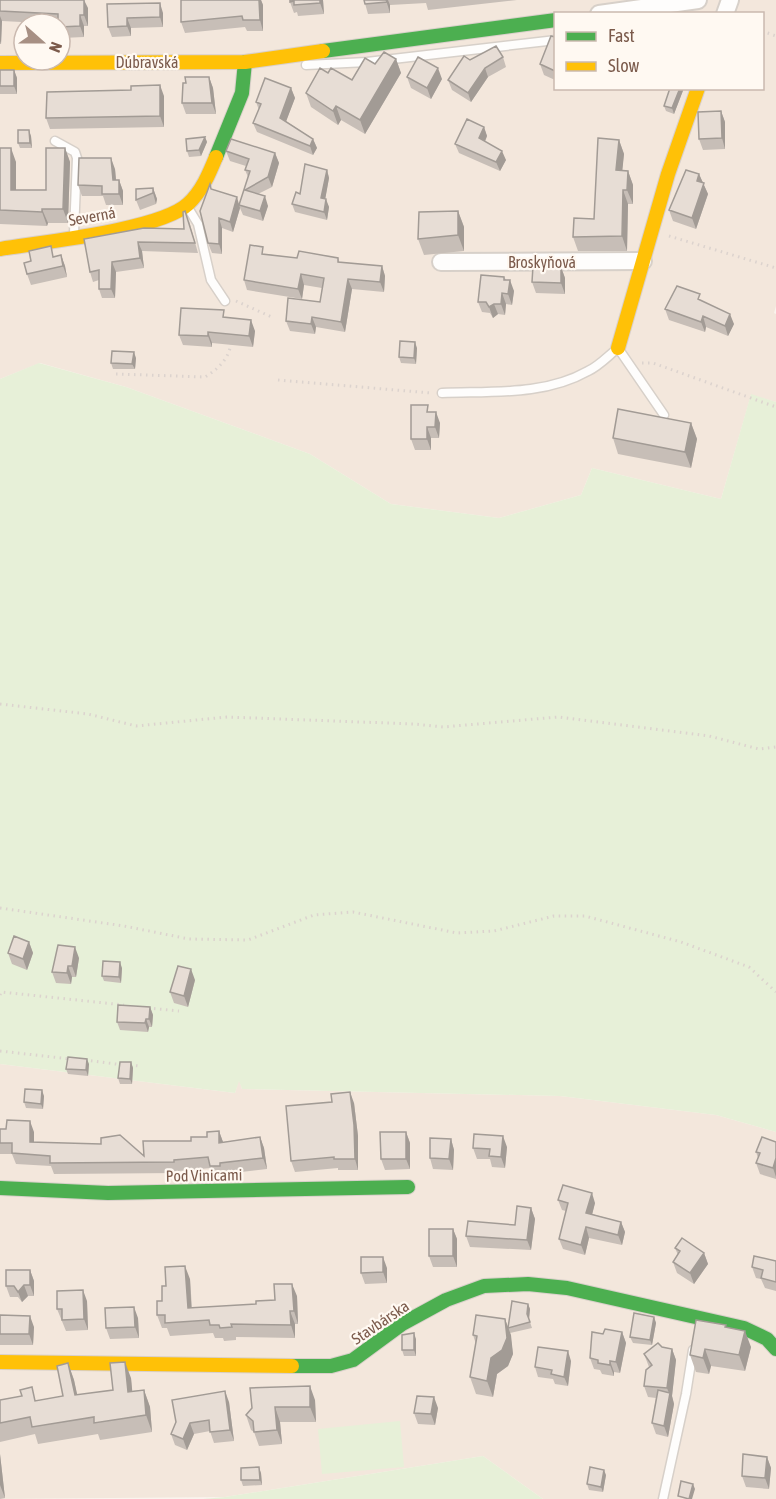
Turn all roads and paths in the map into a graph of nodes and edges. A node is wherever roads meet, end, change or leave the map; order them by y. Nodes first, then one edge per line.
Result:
1 (698, 0) edge
2 (613, 12) edge
3 (554, 20) edge
4 (554, 40) edge
5 (294, 55) junction
6 (245, 62) junction
7 (0, 63) edge
8 (697, 90) edge
9 (55, 141) dead end
10 (186, 206) junction
11 (652, 231) junction
12 (74, 236) junction
13 (0, 249) edge
14 (643, 261) junction
15 (441, 262) dead end
16 (776, 268) edge
17 (225, 301) joint
18 (274, 318) dead end
19 (232, 337) edge
20 (618, 348) junction
21 (628, 363) junction
22 (116, 374) dead end
23 (278, 380) dead end
24 (442, 393) joint
25 (776, 407) edge
26 (664, 415) edge
27 (0, 704) edge
28 (776, 747) edge
29 (0, 908) edge
30 (776, 992) edge
31 (0, 995) edge
32 (131, 1006) edge
33 (143, 1007) edge
34 (179, 1011) dead end
35 (0, 1051) edge
36 (139, 1066) dead end
37 (408, 1187) dead end
38 (0, 1188) edge
39 (695, 1337) edge
40 (776, 1349) edge
41 (0, 1362) edge
42 (663, 1499) edge

1 - 2 street
3 - 5 street, Dúbravská
4 - 5 lane, Dúbravská
5 - 6 street, Dúbravská
6 - 7 street, Dúbravská
6 - 10 street, Severná
8 - 11 street
9 - 12 lane
10 - 12 street, Severná
10 - 17 lane
11 - 14 street
11 - 16 path
12 - 13 street, Severná
14 - 15 street, Broskyňová
14 - 20 street
17 - 18 path
19 - 22 path
20 - 21 lane
20 - 24 lane
21 - 25 path
21 - 26 lane
23 - 24 path
27 - 28 path
29 - 30 path
31 - 32 path
33 - 34 path
35 - 36 path
37 - 38 street, Pod Vinicami
39 - 42 lane
40 - 41 street, Stavbárska

